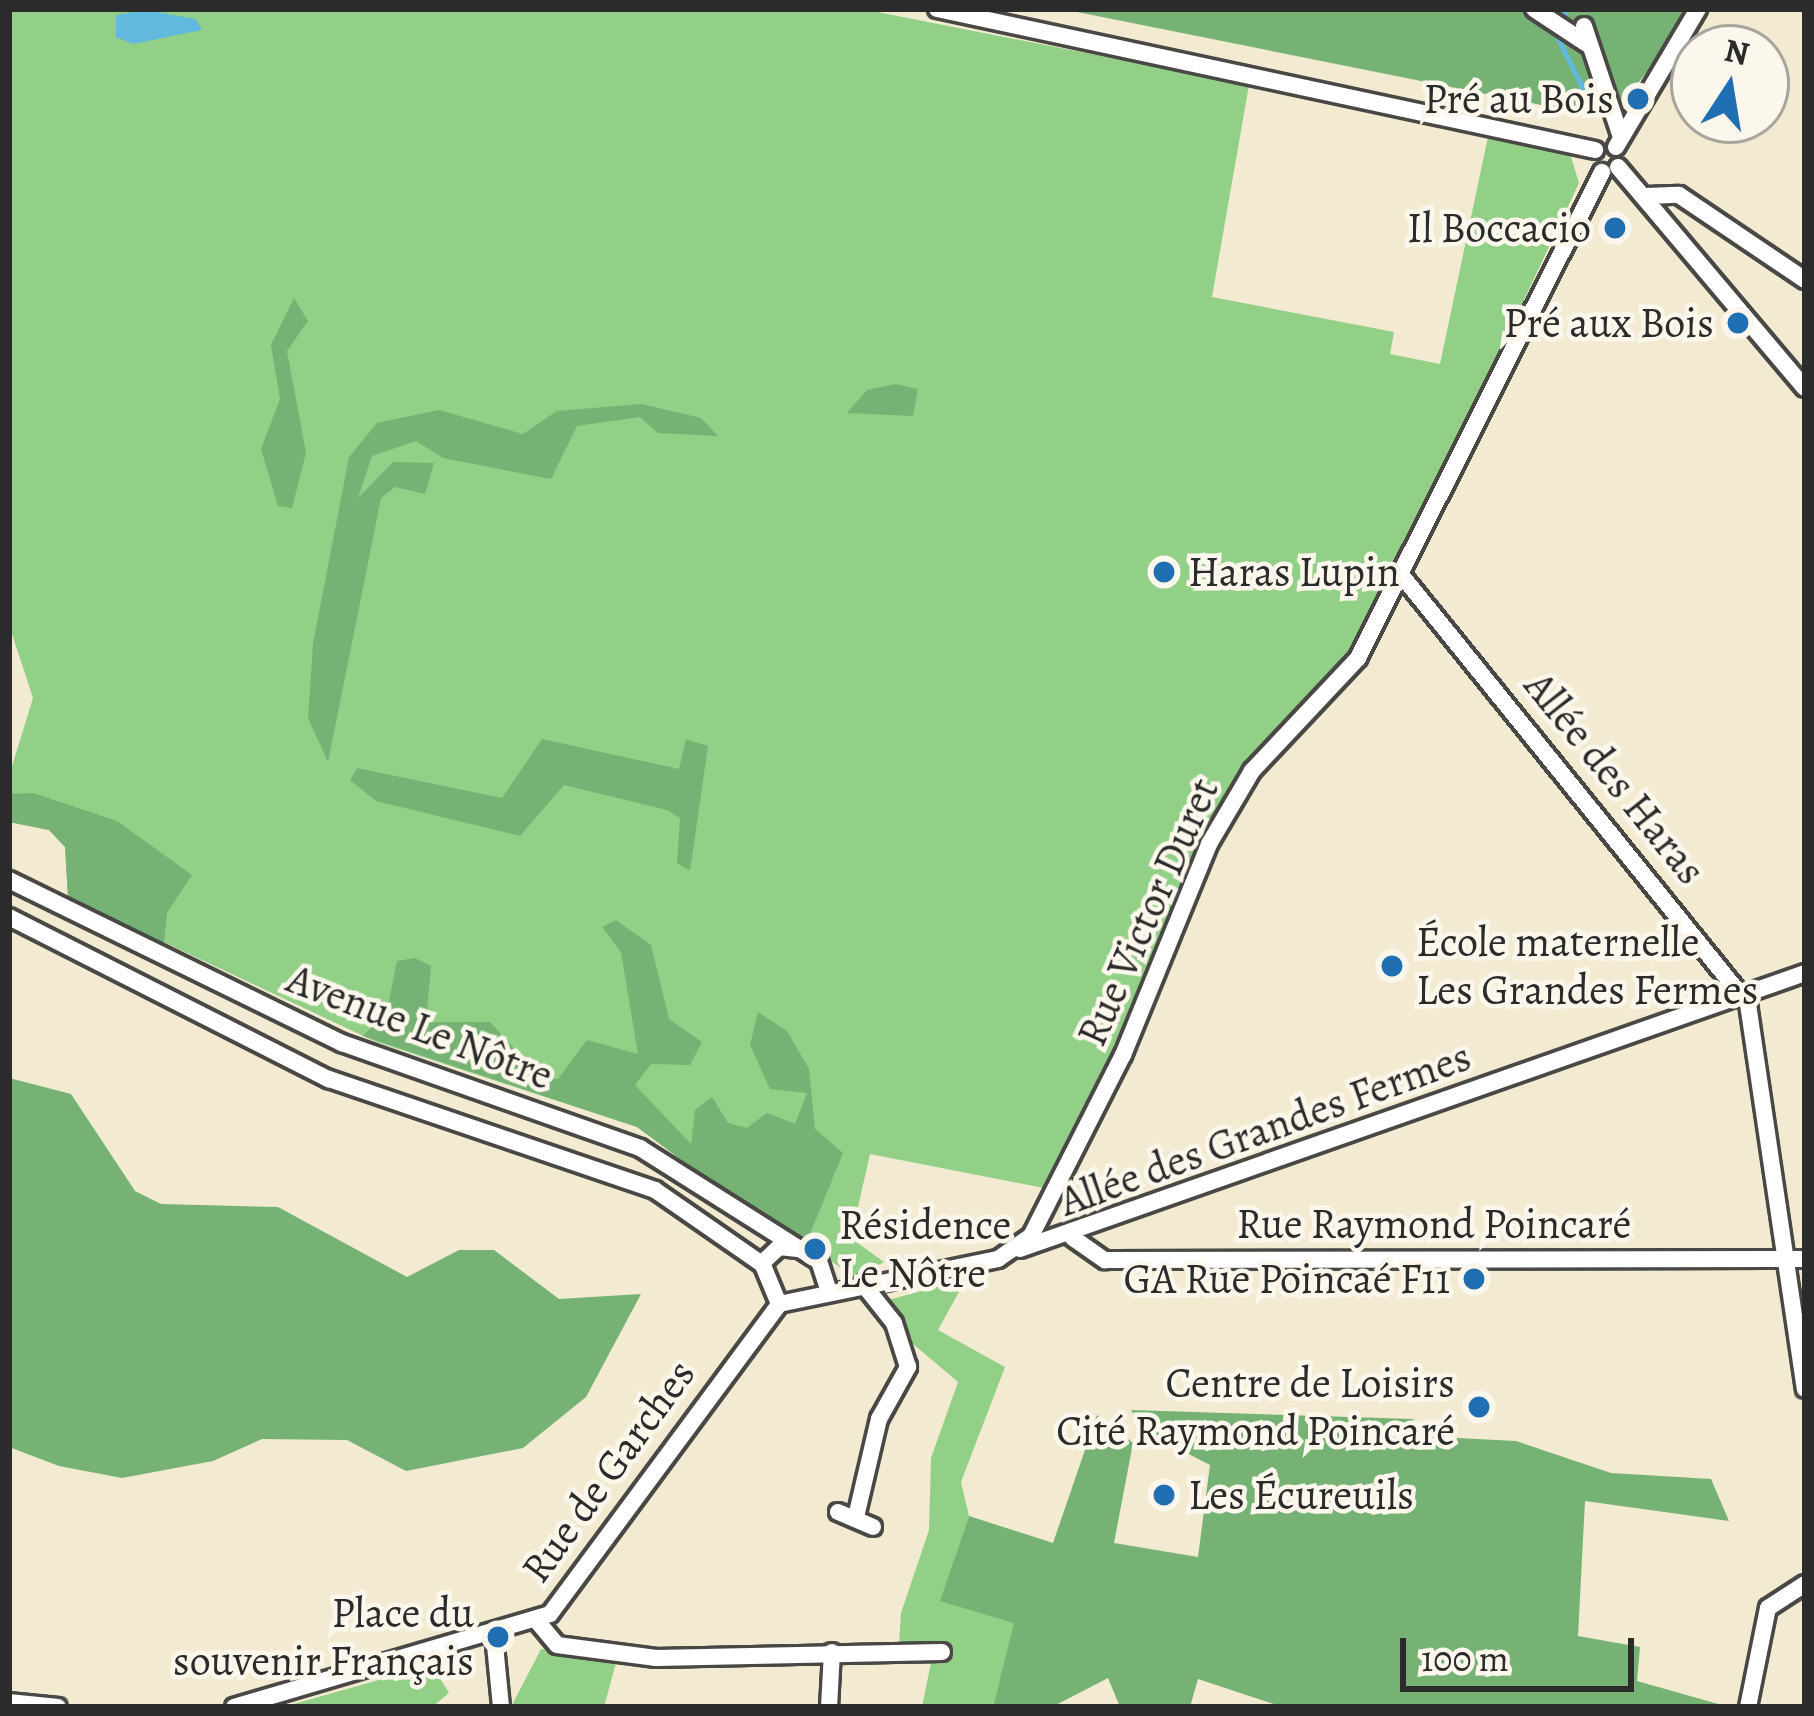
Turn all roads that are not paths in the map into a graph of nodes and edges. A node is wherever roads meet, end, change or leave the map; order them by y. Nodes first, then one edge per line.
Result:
1 (937, 9) edge
2 (1534, 9) edge
3 (1698, 9) edge
4 (1618, 142) junction
5 (1595, 150) junction
6 (1610, 169) junction
7 (1646, 196) junction
8 (1805, 280) edge
9 (1805, 388) edge
10 (1403, 577) junction
11 (9, 880) edge
12 (9, 917) edge
13 (1805, 973) edge
14 (1741, 994) junction
15 (1073, 1238) junction
16 (799, 1249) junction
17 (1018, 1251) junction
18 (1796, 1259) edge
19 (762, 1264) junction
20 (862, 1285) junction
21 (828, 1289) junction
22 (779, 1304) junction
23 (1805, 1389) edge
24 (873, 1527) dead end
25 (1805, 1584) edge
26 (537, 1621) junction
27 (494, 1635) junction
28 (832, 1652) junction
29 (943, 1652) dead end
30 (9, 1702) edge
31 (58, 1707) edge
32 (233, 1707) edge
33 (501, 1707) edge
34 (829, 1707) edge
35 (1748, 1707) edge

1 - 5 street
2 - 4 street
3 - 4 street
4 - 5 street
4 - 6 street
5 - 6 street
6 - 7 street
6 - 10 street, Rue Victor Duret
7 - 8 street
7 - 9 street
10 - 14 street, Allée des Haras
10 - 17 street, Rue Victor Duret
11 - 16 street, Avenue Le Nôtre
12 - 19 street, Avenue Le Nôtre
13 - 14 street, Allée des Grandes Fermes
14 - 15 street, Allée des Grandes Fermes
14 - 18 street, Allée des Haras
15 - 17 street, Allée des Grandes Fermes
15 - 18 street, Rue Raymond Poincaré
16 - 19 street
16 - 21 street, Avenue Le Nôtre
17 - 20 street
18 - 23 street, Allée des Haras
19 - 22 street
20 - 21 street
20 - 24 street
21 - 22 street
22 - 26 street, Rue de Garches
25 - 35 street
26 - 27 street, Rue de Garches
26 - 28 street
27 - 32 street, Rue de Garches
27 - 33 street
28 - 29 street
28 - 34 street
30 - 31 street

